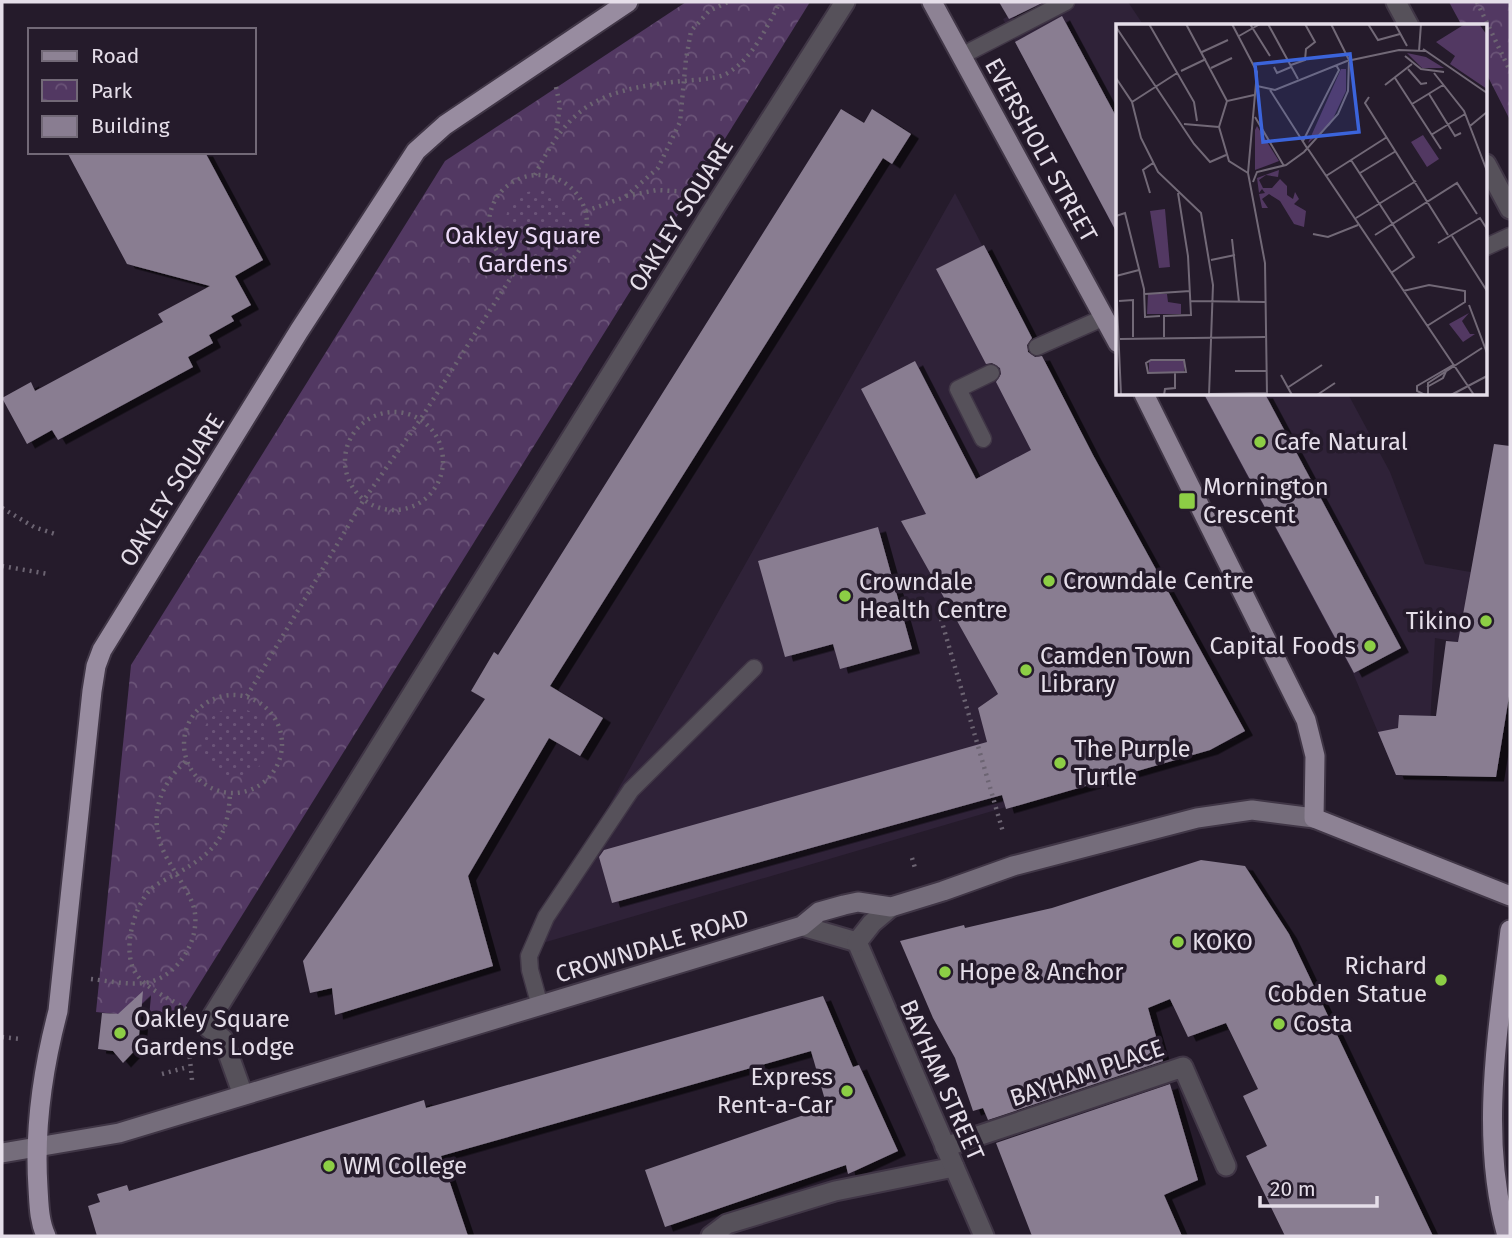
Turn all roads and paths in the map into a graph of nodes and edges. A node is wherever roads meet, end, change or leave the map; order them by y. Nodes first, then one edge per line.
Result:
1 (628, 2) edge
2 (729, 2) edge
3 (780, 2) edge
4 (845, 2) edge
5 (932, 2) edge
6 (1066, 2) edge
7 (1396, 2) edge
8 (1477, 2) edge
9 (1408, 24) edge
10 (1488, 24) edge
11 (1488, 25) edge
12 (961, 56) junction
13 (1510, 71) edge
14 (685, 80) junction
15 (554, 83) dead end
16 (555, 138) junction
17 (1488, 168) edge
18 (535, 175) junction
19 (1510, 209) edge
20 (586, 211) junction
21 (1510, 236) edge
22 (1488, 246) edge
23 (517, 268) junction
24 (1105, 317) junction
25 (1116, 339) edge
26 (1037, 347) dead end
27 (990, 373) dead end
28 (1145, 396) edge
29 (420, 420) junction
30 (983, 439) dead end
31 (363, 500) junction
32 (2, 508) edge
33 (55, 534) dead end
34 (2, 566) edge
35 (48, 573) dead end
36 (941, 619) dead end
37 (754, 668) dead end
38 (247, 696) junction
39 (187, 760) junction
40 (230, 793) junction
41 (1314, 818) junction
42 (1003, 832) dead end
43 (912, 858) dead end
44 (915, 868) dead end
45 (176, 874) junction
46 (1510, 896) edge
47 (891, 907) junction
48 (802, 926) junction
49 (1510, 930) edge
50 (857, 942) junction
51 (90, 979) dead end
52 (145, 983) junction
53 (540, 1006) junction
54 (186, 1009) dead end
55 (209, 1028) junction
56 (184, 1068) dead end
57 (162, 1074) dead end
58 (243, 1095) junction
59 (197, 1109) junction
60 (945, 1147) junction
61 (35, 1149) junction
62 (2, 1153) edge
63 (1226, 1166) dead end
64 (954, 1167) junction
65 (46, 1236) edge
66 (711, 1236) edge
67 (984, 1236) edge
68 (1507, 1236) edge

1 - 61 highway, OAKLEY SQUARE
2 - 14 path
3 - 14 path
4 - 55 street, OAKLEY SQUARE
5 - 12 main road
6 - 12 lane
7 - 9 street
8 - 10 path
11 - 13 path
12 - 24 main road, EVERSHOLT STREET
14 - 16 path
14 - 20 path
15 - 16 path
16 - 18 path
17 - 19 street
18 - 20 path
18 - 23 path
20 - 23 path
21 - 22 lane
23 - 29 path
24 - 25 main road, EVERSHOLT STREET
24 - 26 lane
27 - 30 lane
28 - 41 main road
29 - 31 path
29 - 31 path
29 - 31 path
31 - 38 path
32 - 33 path
34 - 35 path
36 - 42 path
37 - 53 lane
38 - 39 path
38 - 40 path
39 - 40 path
39 - 45 path
40 - 45 path
41 - 46 main road
41 - 47 main road, CROWNDALE ROAD
43 - 44 path
45 - 52 path
45 - 52 path
47 - 48 main road, CROWNDALE ROAD
47 - 50 street
48 - 50 street
48 - 53 main road, CROWNDALE ROAD
49 - 68 highway
50 - 60 street, BAYHAM STREET
51 - 52 path
52 - 54 path
53 - 58 main road, CROWNDALE ROAD
55 - 58 street
55 - 59 path
56 - 57 path
58 - 59 main road, CROWNDALE ROAD
59 - 61 main road, CROWNDALE ROAD
60 - 63 street, BAYHAM PLACE
60 - 64 street, BAYHAM STREET
61 - 62 main road, CROWNDALE ROAD
61 - 65 highway, OAKLEY SQUARE
64 - 66 street
64 - 67 street, BAYHAM STREET

